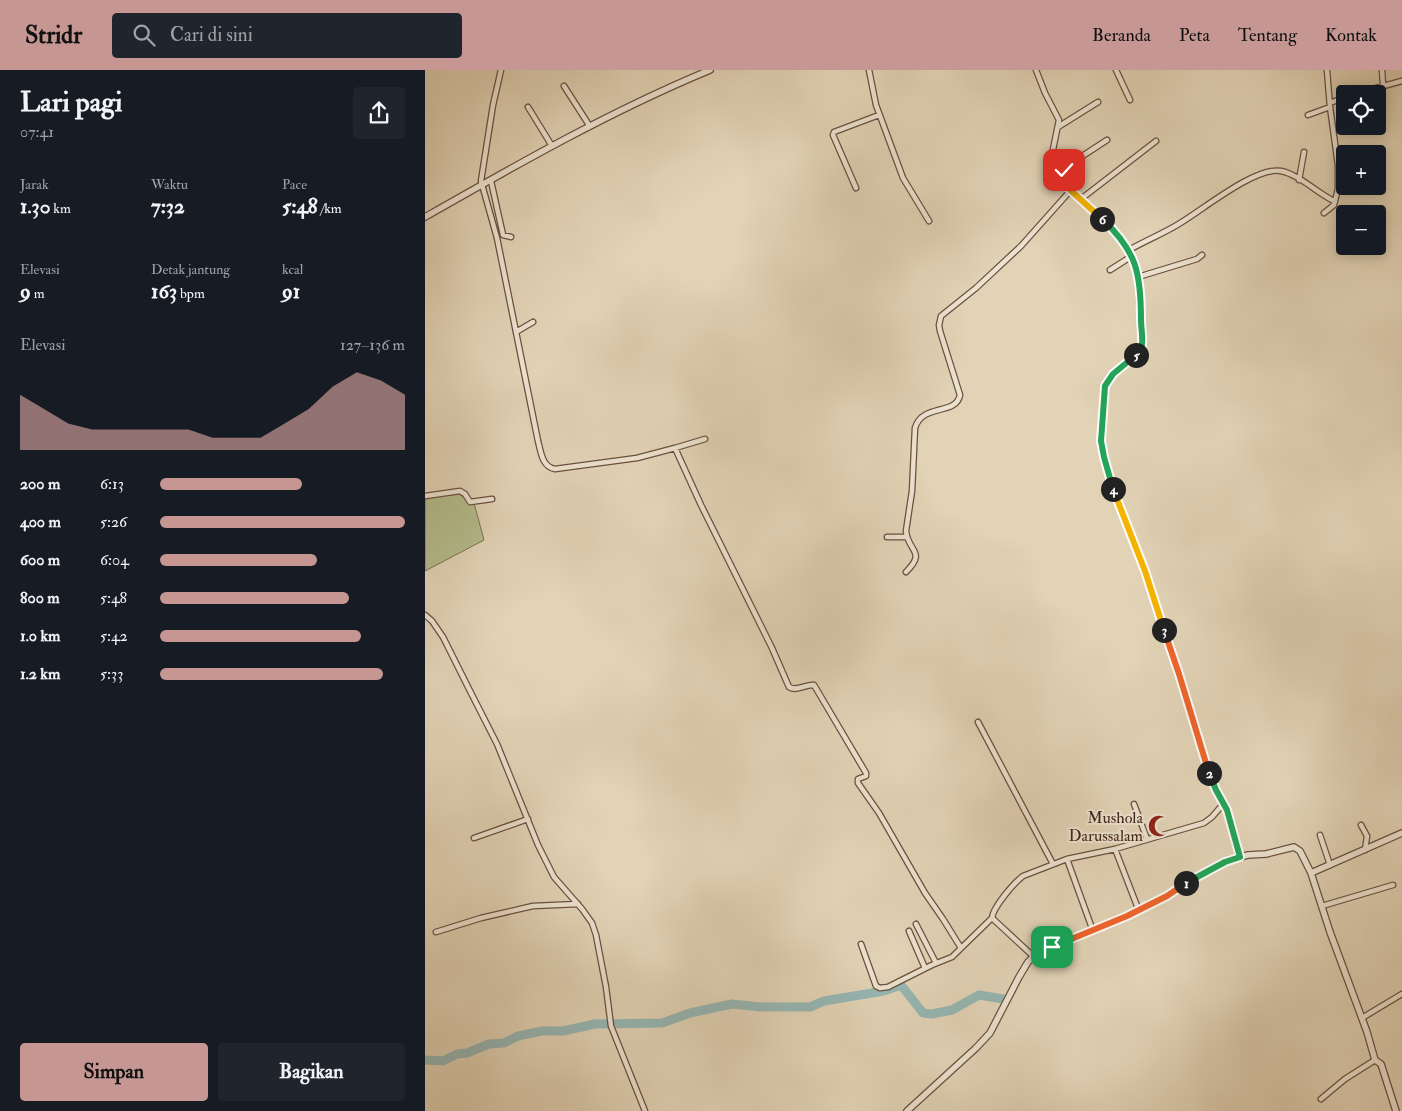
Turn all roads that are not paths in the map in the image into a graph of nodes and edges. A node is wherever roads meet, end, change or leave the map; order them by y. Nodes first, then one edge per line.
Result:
1 (501, 70) edge
2 (710, 70) edge
3 (869, 70) edge
4 (1036, 70) edge
5 (1116, 70) edge
6 (1327, 70) edge
7 (1382, 70) edge
8 (1402, 82) edge
9 (1383, 85) joint
10 (564, 86) dead end
11 (1130, 100) dead end
12 (1098, 102) dead end
13 (1336, 102) edge
14 (1330, 105) junction
15 (528, 106) dead end
16 (879, 115) junction
17 (1308, 115) dead end
18 (589, 126) junction
19 (1058, 126) junction
20 (1107, 140) dead end
21 (1156, 141) dead end
22 (553, 146) junction
23 (1304, 152) dead end
24 (1056, 177) junction
25 (1299, 180) junction
26 (491, 181) junction
27 (481, 186) junction
28 (856, 188) dead end
29 (1071, 190) junction
30 (1081, 199) junction
31 (1334, 200) junction
32 (1324, 212) dead end
33 (425, 217) edge
34 (929, 221) dead end
35 (511, 237) dead end
36 (1129, 250) junction
37 (1202, 255) dead end
38 (1132, 256) junction
39 (1110, 270) dead end
40 (1137, 277) junction
41 (533, 322) dead end
42 (517, 332) junction
43 (705, 439) dead end
44 (675, 448) junction
45 (425, 496) edge
46 (492, 499) dead end
47 (887, 537) dead end
48 (906, 537) junction
49 (906, 572) dead end
50 (425, 615) edge
51 (978, 722) dead end
52 (1224, 803) junction
53 (1133, 804) dead end
54 (528, 819) junction
55 (1361, 825) dead end
56 (1402, 833) edge
57 (1320, 835) dead end
58 (475, 838) dead end
59 (1147, 839) junction
60 (1115, 849) junction
61 (1365, 850) junction
62 (1240, 857) junction
63 (1067, 859) junction
64 (1053, 864) junction
65 (1330, 865) junction
66 (1311, 874) junction
67 (1393, 885) dead end
68 (578, 904) junction
69 (1322, 906) junction
70 (1139, 910) junction
71 (992, 918) junction
72 (916, 924) dead end
73 (1093, 930) junction
74 (909, 931) dead end
75 (436, 932) dead end
76 (861, 944) dead end
77 (961, 948) junction
78 (1033, 956) junction
79 (936, 963) junction
80 (925, 968) junction
81 (1402, 994) edge
82 (1362, 1018) junction
83 (1375, 1060) junction
84 (1321, 1099) dead end
85 (645, 1111) edge
86 (907, 1111) edge
87 (1395, 1111) edge

1 - 27 street
2 - 18 street
3 - 16 street
4 - 19 street
5 - 11 street
6 - 14 street
7 - 9 street
8 - 9 street
10 - 18 street
12 - 19 street
13 - 14 street
14 - 17 street
14 - 31 street
15 - 22 street
16 - 28 street
16 - 34 street
18 - 22 street
19 - 24 street
20 - 24 street
21 - 30 street
22 - 26 street
23 - 25 street
24 - 29 street
25 - 31 street
25 - 36 street
26 - 27 street
26 - 35 street
27 - 33 street
27 - 42 street
29 - 30 street
29 - 48 street
30 - 36 street
31 - 32 street
36 - 38 street
37 - 40 street
38 - 39 street
38 - 40 street
40 - 52 street
41 - 42 street
42 - 44 street
43 - 44 street
44 - 77 street
45 - 46 street
47 - 48 street
48 - 49 street
50 - 54 street
51 - 64 street
52 - 59 street
52 - 62 street
53 - 59 street
54 - 58 street
54 - 68 street
55 - 61 street
56 - 61 street
57 - 65 street
59 - 60 street
60 - 63 street
60 - 70 street
61 - 65 street
62 - 66 street
62 - 70 street
63 - 64 street
63 - 73 street
64 - 71 street
65 - 66 street
66 - 69 street
67 - 69 street
68 - 75 street
68 - 85 street
69 - 82 street
70 - 73 street
71 - 77 street
71 - 78 street
72 - 79 street
73 - 78 street
74 - 80 street
76 - 80 street
77 - 79 street
78 - 86 street
79 - 80 street
81 - 82 street
82 - 83 street
83 - 84 street
83 - 87 street

